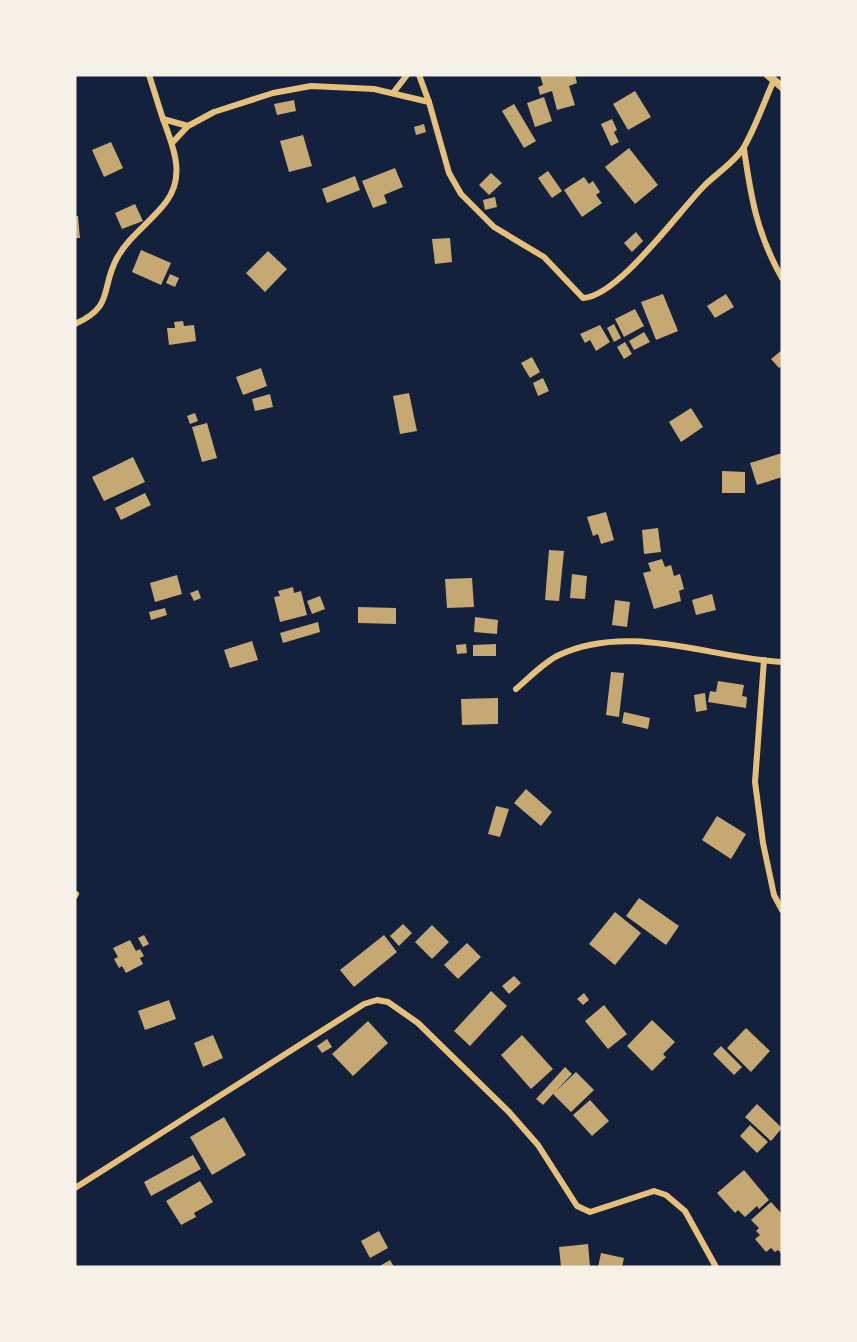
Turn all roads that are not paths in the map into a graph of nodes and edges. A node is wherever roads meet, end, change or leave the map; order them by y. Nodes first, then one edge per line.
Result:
1 (149, 75) edge
2 (407, 75) edge
3 (419, 75) edge
4 (771, 77) edge
5 (782, 87) edge
6 (393, 93) junction
7 (429, 102) junction
8 (163, 119) junction
9 (188, 126) junction
10 (173, 142) junction
11 (744, 149) junction
12 (782, 278) edge
13 (75, 324) edge
14 (764, 660) junction
15 (782, 662) edge
16 (516, 689) dead end
17 (782, 910) edge
18 (75, 1188) edge
19 (716, 1267) edge

1 - 8 street
2 - 6 street
3 - 7 street
4 - 5 street
4 - 11 street
6 - 7 street
6 - 9 street
7 - 11 street
8 - 9 street
8 - 10 street
9 - 10 street
10 - 13 street
11 - 12 street
14 - 15 street
14 - 16 street
14 - 17 street
18 - 19 street

